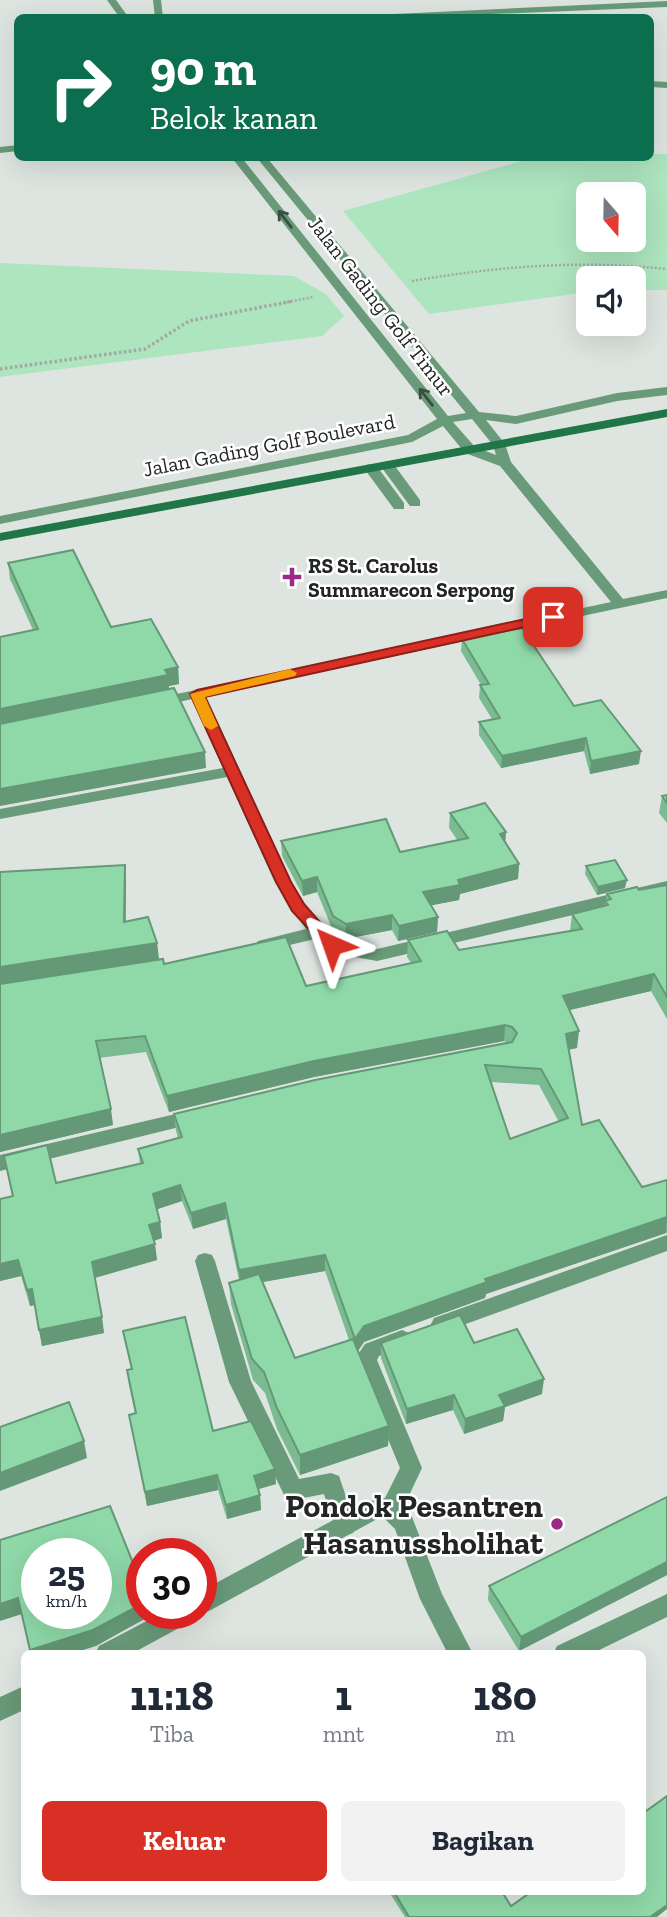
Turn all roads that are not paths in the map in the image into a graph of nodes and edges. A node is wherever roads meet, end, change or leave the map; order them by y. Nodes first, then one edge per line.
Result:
1 (111, 0) edge
2 (667, 4) edge
3 (122, 14) edge
4 (415, 14) edge
5 (239, 161) edge
6 (264, 161) edge
7 (667, 391) edge
8 (667, 413) edge
9 (475, 415) junction
10 (444, 420) junction
11 (499, 444) junction
12 (470, 450) junction
13 (505, 463) junction
14 (387, 465) junction
15 (372, 468) junction
16 (415, 503) dead end
17 (399, 506) dead end
18 (0, 520) edge
19 (0, 537) edge
20 (667, 594) edge
21 (620, 604) junction
22 (197, 694) junction
23 (147, 704) edge
24 (232, 771) junction
25 (0, 814) edge
26 (667, 887) edge
27 (319, 932) junction
28 (240, 950) edge
29 (210, 1112) edge
30 (0, 1163) edge
31 (667, 1243) edge
32 (205, 1261) dead end
33 (391, 1509) junction
34 (345, 1526) junction
35 (217, 1594) edge
36 (667, 1605) edge
37 (154, 1629) edge
38 (114, 1650) edge
39 (459, 1650) edge
40 (573, 1650) edge
41 (21, 1699) edge
42 (0, 1709) edge

1 - 3 street
2 - 4 street
10 -> 5 street, Jalan Gading Golf Timur
6 - 9 street, Jalan Gading Golf Timur
7 - 9 street, Jalan Gading Golf Boulevard
8 - 11 main road, Jalan Gading Golf Boulevard
9 - 10 street, Jalan Gading Golf Boulevard
9 - 11 street, Jalan Gading Golf Timur
10 - 12 street, Jalan Gading Golf Timur
10 - 18 street, Jalan Gading Golf Boulevard
11 - 12 main road, Jalan Gading Golf Boulevard
11 - 13 street, Jalan Gading Golf Timur
12 - 13 street, Jalan Gading Golf Timur
12 - 14 main road, Jalan Gading Golf Boulevard
13 - 21 street, Jalan Gading Golf Timur
14 - 15 main road, Jalan Gading Golf Boulevard
14 - 16 street
15 - 17 street
15 - 19 main road, Jalan Gading Golf Boulevard
20 - 21 street
21 - 22 street
22 - 23 street
22 - 24 street
24 - 25 street
24 - 27 street
26 - 27 street
27 - 28 street
29 - 30 street
31 - 33 street
32 - 34 street
33 - 34 street
33 - 39 street
34 - 35 street
36 - 40 street
37 - 38 street
41 - 42 street

